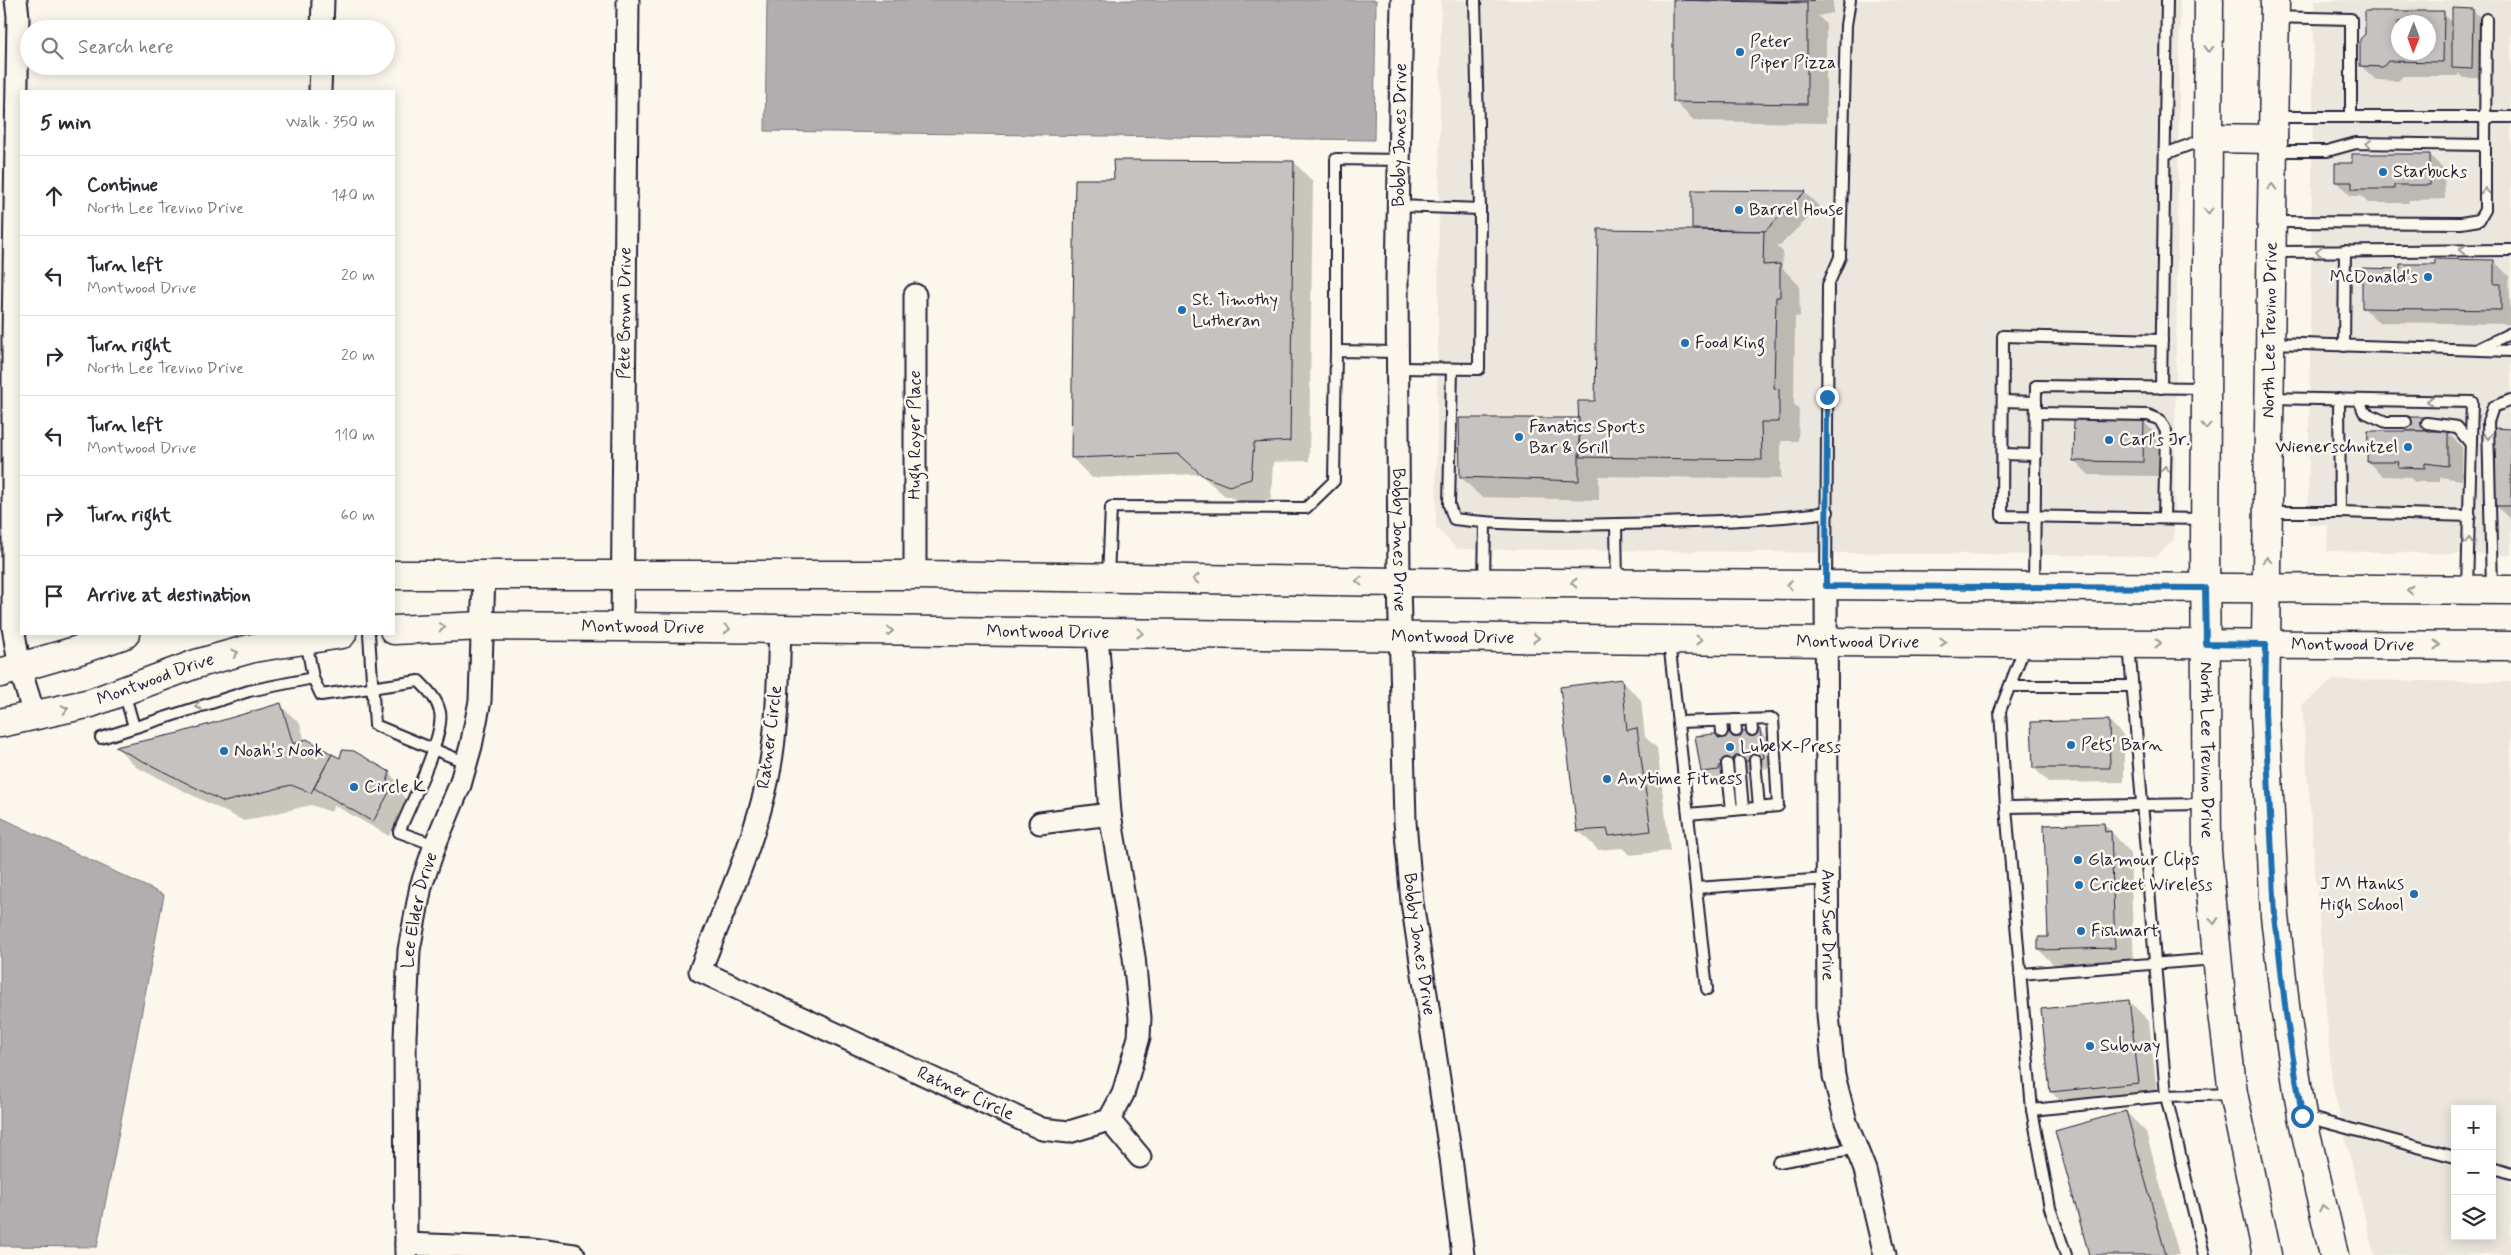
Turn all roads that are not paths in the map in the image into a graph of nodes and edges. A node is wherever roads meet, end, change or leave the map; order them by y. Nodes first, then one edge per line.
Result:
1 (16, 0) edge
2 (323, 0) edge
3 (628, 0) edge
4 (1402, 0) edge
5 (1475, 0) edge
6 (1850, 0) edge
7 (2167, 0) edge
8 (2209, 0) edge
9 (2275, 9) edge
10 (2486, 19) dead end
11 (322, 20) edge
12 (321, 75) edge
13 (320, 90) edge
14 (2351, 117) junction
15 (2485, 117) junction
16 (2511, 117) edge
17 (2273, 135) junction
18 (2208, 138) junction
19 (2485, 145) junction
20 (2165, 154) junction
21 (1399, 160) junction
22 (1398, 206) junction
23 (1480, 208) junction
24 (2271, 222) junction
25 (2511, 250) edge
26 (2345, 251) junction
27 (2271, 252) junction
28 (915, 295) dead end
29 (2511, 333) edge
30 (2162, 340) junction
31 (2270, 343) junction
32 (2344, 346) junction
33 (2476, 350) junction
34 (1336, 351) junction
35 (2511, 351) edge
36 (1397, 360) junction
37 (1452, 369) junction
38 (2161, 388) junction
39 (2206, 388) junction
40 (2269, 398) junction
41 (2339, 399) junction
42 (2360, 400) junction
43 (2511, 400) edge
44 (2003, 401) junction
45 (2036, 402) junction
46 (2036, 413) junction
47 (2406, 422) dead end
48 (2427, 423) dead end
49 (2471, 444) junction
50 (2003, 454) junction
51 (2036, 455) junction
52 (1828, 512) junction
53 (2267, 512) junction
54 (2340, 512) junction
55 (2470, 516) junction
56 (2035, 517) junction
57 (2164, 518) junction
58 (2205, 518) junction
59 (1485, 523) junction
60 (1616, 525) junction
61 (484, 573) junction
62 (395, 574) edge
63 (622, 574) junction
64 (915, 574) junction
65 (1108, 578) junction
66 (1399, 582) junction
67 (1484, 583) junction
68 (1617, 584) junction
69 (1826, 586) junction
70 (2034, 587) junction
71 (2205, 588) junction
72 (2267, 590) junction
73 (2490, 590) edge
74 (484, 626) junction
75 (622, 627) junction
76 (395, 630) edge
77 (780, 630) junction
78 (1096, 633) junction
79 (121, 635) edge
80 (325, 635) edge
81 (369, 635) edge
82 (1400, 636) junction
83 (1669, 640) junction
84 (1825, 642) junction
85 (2026, 643) junction
86 (2129, 643) junction
87 (2206, 644) junction
88 (2266, 645) junction
89 (2511, 646) edge
90 (10, 671) edge
91 (313, 678) junction
92 (371, 686) junction
93 (2010, 686) junction
94 (2132, 686) junction
95 (123, 691) junction
96 (35, 717) junction
97 (1721, 721) junction
98 (1678, 722) junction
99 (0, 723) edge
100 (134, 727) junction
101 (1722, 732) dead end
102 (101, 738) dead end
103 (434, 750) junction
104 (1755, 760) dead end
105 (1739, 762) dead end
106 (467, 763) junction
107 (1727, 764) dead end
108 (2207, 804) junction
109 (2144, 805) junction
110 (1758, 807) junction
111 (2006, 807) junction
112 (1743, 809) junction
113 (1732, 810) junction
114 (1110, 814) junction
115 (1688, 814) junction
116 (1040, 823) dead end
117 (435, 845) junction
118 (1826, 879) junction
119 (1696, 888) junction
120 (2217, 959) junction
121 (2154, 964) junction
122 (2020, 974) junction
123 (1707, 990) dead end
124 (2234, 1093) junction
125 (2166, 1096) junction
126 (2032, 1110) junction
127 (2302, 1116) junction
128 (1109, 1120) junction
129 (1857, 1148) junction
130 (1140, 1156) dead end
131 (2451, 1156) edge
132 (1778, 1162) dead end
133 (2496, 1168) edge
134 (2511, 1173) edge
135 (406, 1250) edge
136 (574, 1255) edge
137 (1463, 1255) edge
138 (1885, 1255) edge
139 (2066, 1255) edge
140 (2204, 1255) edge
141 (2266, 1255) edge
142 (2334, 1255) edge

1 - 90 street
2 - 11 street
3 - 63 street, Pete Brown Drive
4 - 21 street, Bobby Jones Drive
5 - 23 lane
6 - 52 lane
7 - 20 lane
8 -> 18 main road, North Lee Trevino Drive
9 - 14 lane
9 - 17 main road, North Lee Trevino Drive
10 - 15 lane
12 - 13 street
14 - 15 lane
14 - 17 lane
15 - 16 lane
15 - 19 lane
17 - 18 main road
19 -> 17 lane
24 -> 17 main road, North Lee Trevino Drive
18 - 20 lane
18 -> 39 main road, North Lee Trevino Drive
24 -> 19 lane
20 - 30 lane
21 - 22 street, Bobby Jones Drive
21 - 34 lane
22 - 23 lane
22 - 36 street, Bobby Jones Drive
23 - 37 lane
24 - 27 main road, North Lee Trevino Drive
25 -> 26 lane
26 -> 27 lane
26 - 32 lane
27 - 31 main road, North Lee Trevino Drive
28 - 64 street, Hugh Royer Place
29 - 33 lane
30 - 38 lane
30 - 44 lane
31 - 32 lane
31 - 40 main road, North Lee Trevino Drive
32 - 33 lane
33 - 35 lane
34 - 36 lane
34 - 65 lane
36 - 37 lane
36 - 66 street, Bobby Jones Drive
37 - 59 lane
38 - 39 lane
38 - 45 lane
39 -> 58 main road, North Lee Trevino Drive
40 - 41 lane
40 - 53 main road, North Lee Trevino Drive
41 - 42 lane
41 - 54 lane
42 - 47 lane
49 -> 42 lane
43 -> 73 lane
44 - 45 lane
44 - 50 lane
45 - 46 lane
46 - 51 lane
57 -> 46 lane
48 - 49 lane
49 - 55 lane
50 - 51 lane
50 - 56 lane
51 - 56 lane
52 - 60 lane
52 - 69 lane
53 - 54 lane
72 -> 53 main road, North Lee Trevino Drive
54 - 55 lane
73 -> 55 lane
56 - 57 lane
56 - 70 lane
57 - 58 lane
58 - 71 main road, North Lee Trevino Drive
59 - 60 lane
59 - 67 lane
60 - 68 lane
61 - 62 main road
61 - 63 main road
61 - 74 street, Lee Elder Drive
63 - 64 main road
63 - 75 street, Pete Brown Drive
64 - 65 main road
66 -> 65 main road
66 - 67 main road
66 - 82 street, Bobby Jones Drive
68 -> 67 main road
69 -> 68 main road
69 - 70 main road
69 - 84 street, Amy Sue Drive
70 - 71 main road
71 - 72 main road
71 - 87 main road, North Lee Trevino Drive
73 -> 72 main road
72 - 88 main road, North Lee Trevino Drive
74 - 75 main road, Montwood Drive
76 -> 74 main road, Montwood Drive
74 - 106 street, Lee Elder Drive
75 -> 77 main road, Montwood Drive
77 -> 78 main road, Montwood Drive
77 - 128 street, Ratner Circle
78 -> 82 main road, Montwood Drive
78 - 114 street
79 - 90 main road
80 - 91 lane
95 -> 80 main road, Montwood Drive
81 - 92 lane
82 -> 83 main road, Montwood Drive
82 - 137 street, Bobby Jones Drive
83 -> 84 main road, Montwood Drive
83 - 98 lane
84 -> 85 main road, Montwood Drive
84 - 118 street, Amy Sue Drive
85 - 86 main road, Montwood Drive
85 - 93 lane
86 -> 87 main road, Montwood Drive
86 - 94 lane
87 - 88 main road, Montwood Drive
87 - 108 main road, North Lee Trevino Drive
88 -> 89 main road, Montwood Drive
88 - 127 main road, North Lee Trevino Drive
90 - 96 street
91 - 92 lane
91 -> 100 lane
92 - 103 lane
92 - 103 lane
93 - 94 lane
93 - 111 lane
94 - 109 lane
96 -> 95 main road, Montwood Drive
95 - 100 lane
96 - 99 main road, Montwood Drive
97 - 98 lane
97 - 101 lane
97 - 110 lane
98 - 115 lane
100 - 102 lane
103 - 106 lane
103 - 117 lane
104 - 110 lane
105 - 112 lane
106 - 117 street, Lee Elder Drive
107 - 113 lane
108 - 109 lane
108 -> 120 main road, North Lee Trevino Drive
109 - 111 lane
109 - 121 lane
110 - 112 lane
111 - 122 lane
112 - 113 lane
113 - 115 lane
114 - 116 street
114 - 128 street
115 - 119 lane
117 - 135 street, Lee Elder Drive
118 - 119 lane
118 - 129 street, Amy Sue Drive
119 - 123 lane
120 - 121 lane
120 - 124 main road, North Lee Trevino Drive
121 - 122 lane
121 - 125 lane
122 - 126 lane
124 - 125 lane
124 - 141 main road, North Lee Trevino Drive
125 - 126 lane
125 - 140 lane
126 - 139 lane
127 - 131 lane
142 -> 127 main road, North Lee Trevino Drive
128 - 130 street
129 - 132 lane
129 - 138 street, Amy Sue Drive
133 - 134 lane
135 - 136 street

